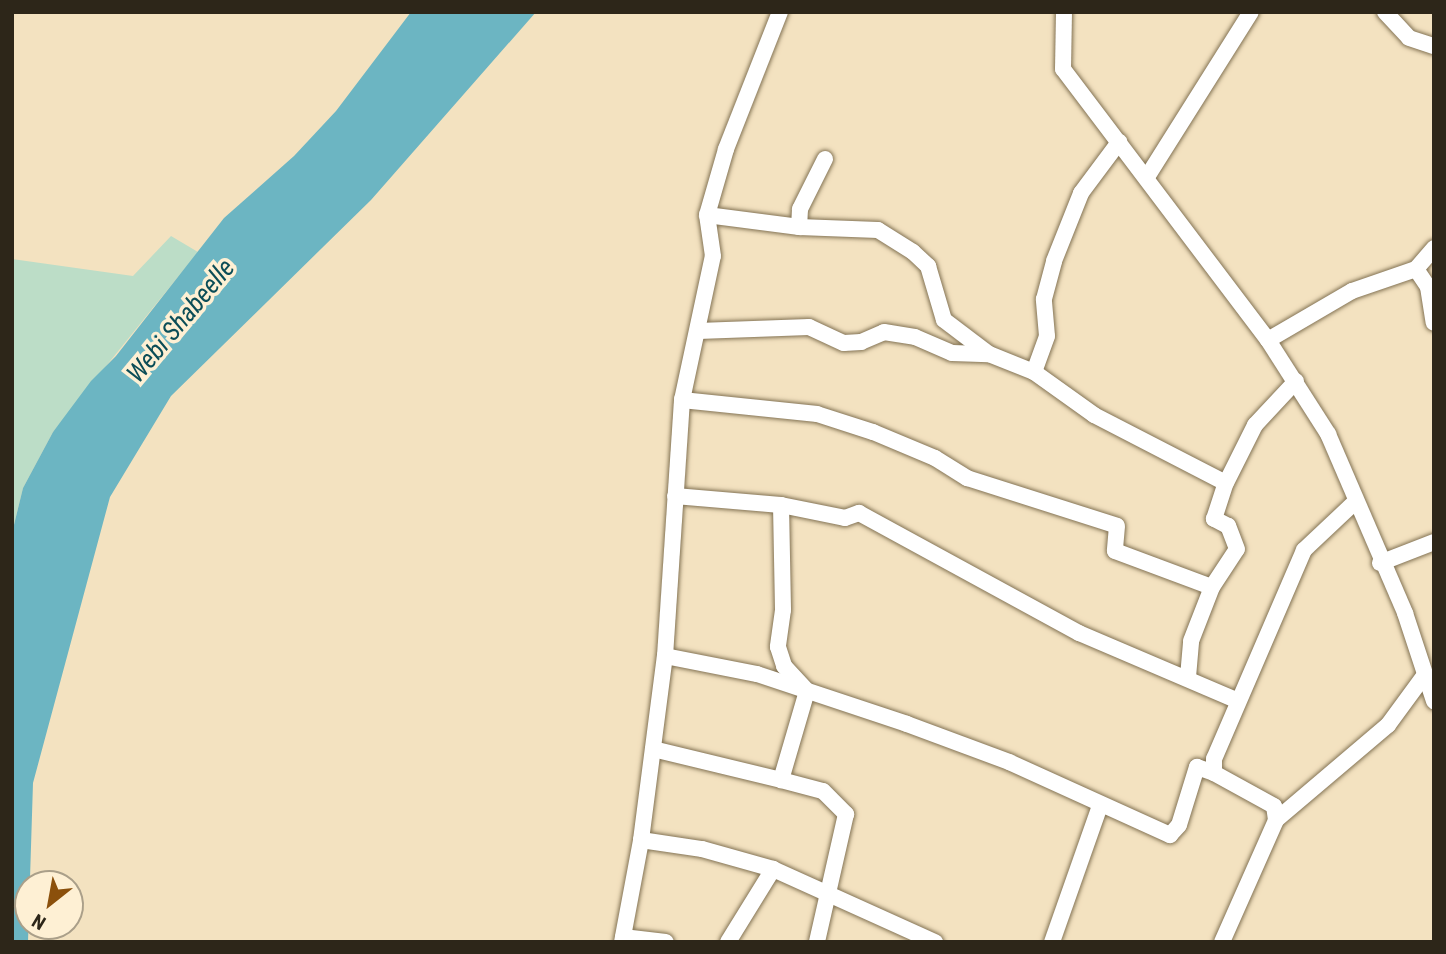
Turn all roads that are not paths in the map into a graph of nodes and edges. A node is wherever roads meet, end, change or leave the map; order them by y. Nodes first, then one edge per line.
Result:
1 (779, 12) edge
2 (1063, 12) edge
3 (1251, 12) edge
4 (1385, 12) edge
5 (1434, 46) edge
6 (1119, 142) junction
7 (825, 159) dead end
8 (1147, 177) junction
9 (707, 215) junction
10 (799, 227) junction
11 (1434, 248) edge
12 (1416, 269) junction
13 (1431, 286) edge
14 (1434, 323) edge
15 (698, 331) junction
16 (1268, 340) junction
17 (989, 354) junction
18 (1034, 372) junction
19 (1296, 381) junction
20 (682, 400) junction
21 (1226, 483) junction
22 (675, 496) junction
23 (1355, 502) junction
24 (782, 505) junction
25 (1434, 542) edge
26 (1380, 563) junction
27 (1212, 587) junction
28 (666, 656) junction
29 (1188, 677) junction
30 (1424, 677) junction
31 (807, 691) junction
32 (1236, 700) junction
33 (1434, 701) edge
34 (653, 749) junction
35 (1214, 773) junction
36 (781, 780) junction
37 (1100, 806) junction
38 (1276, 820) junction
39 (641, 840) junction
40 (773, 869) junction
41 (829, 895) junction
42 (622, 940) edge
43 (666, 942) edge
44 (728, 942) edge
45 (817, 942) edge
46 (935, 942) edge
47 (1052, 942) edge
48 (1222, 942) edge

1 - 9 street
2 - 6 street
3 - 8 street
4 - 5 street
6 - 8 street
6 - 18 street
7 - 10 street
8 - 16 street
9 - 10 street
9 - 15 street
10 - 17 street
11 - 12 street
12 - 13 street
12 - 16 street
13 - 14 street
15 - 17 street
15 - 20 street
16 - 19 street
17 - 18 street
18 - 21 street
19 - 21 street
19 - 23 street
20 - 22 street
20 - 27 street
21 - 27 street
22 - 24 street
22 - 28 street
23 - 26 street
23 - 32 street
24 - 29 street
24 - 31 street
25 - 26 street
26 - 30 street
27 - 29 street
28 - 31 street
28 - 34 street
29 - 32 street
30 - 33 street
30 - 38 street
31 - 36 street
31 - 37 street
32 - 35 street
34 - 36 street
34 - 39 street
35 - 37 street
35 - 38 street
36 - 41 street
37 - 47 street
38 - 48 street
39 - 40 street
39 - 42 street
40 - 41 street
40 - 44 street
41 - 45 street
41 - 46 street
42 - 43 street

